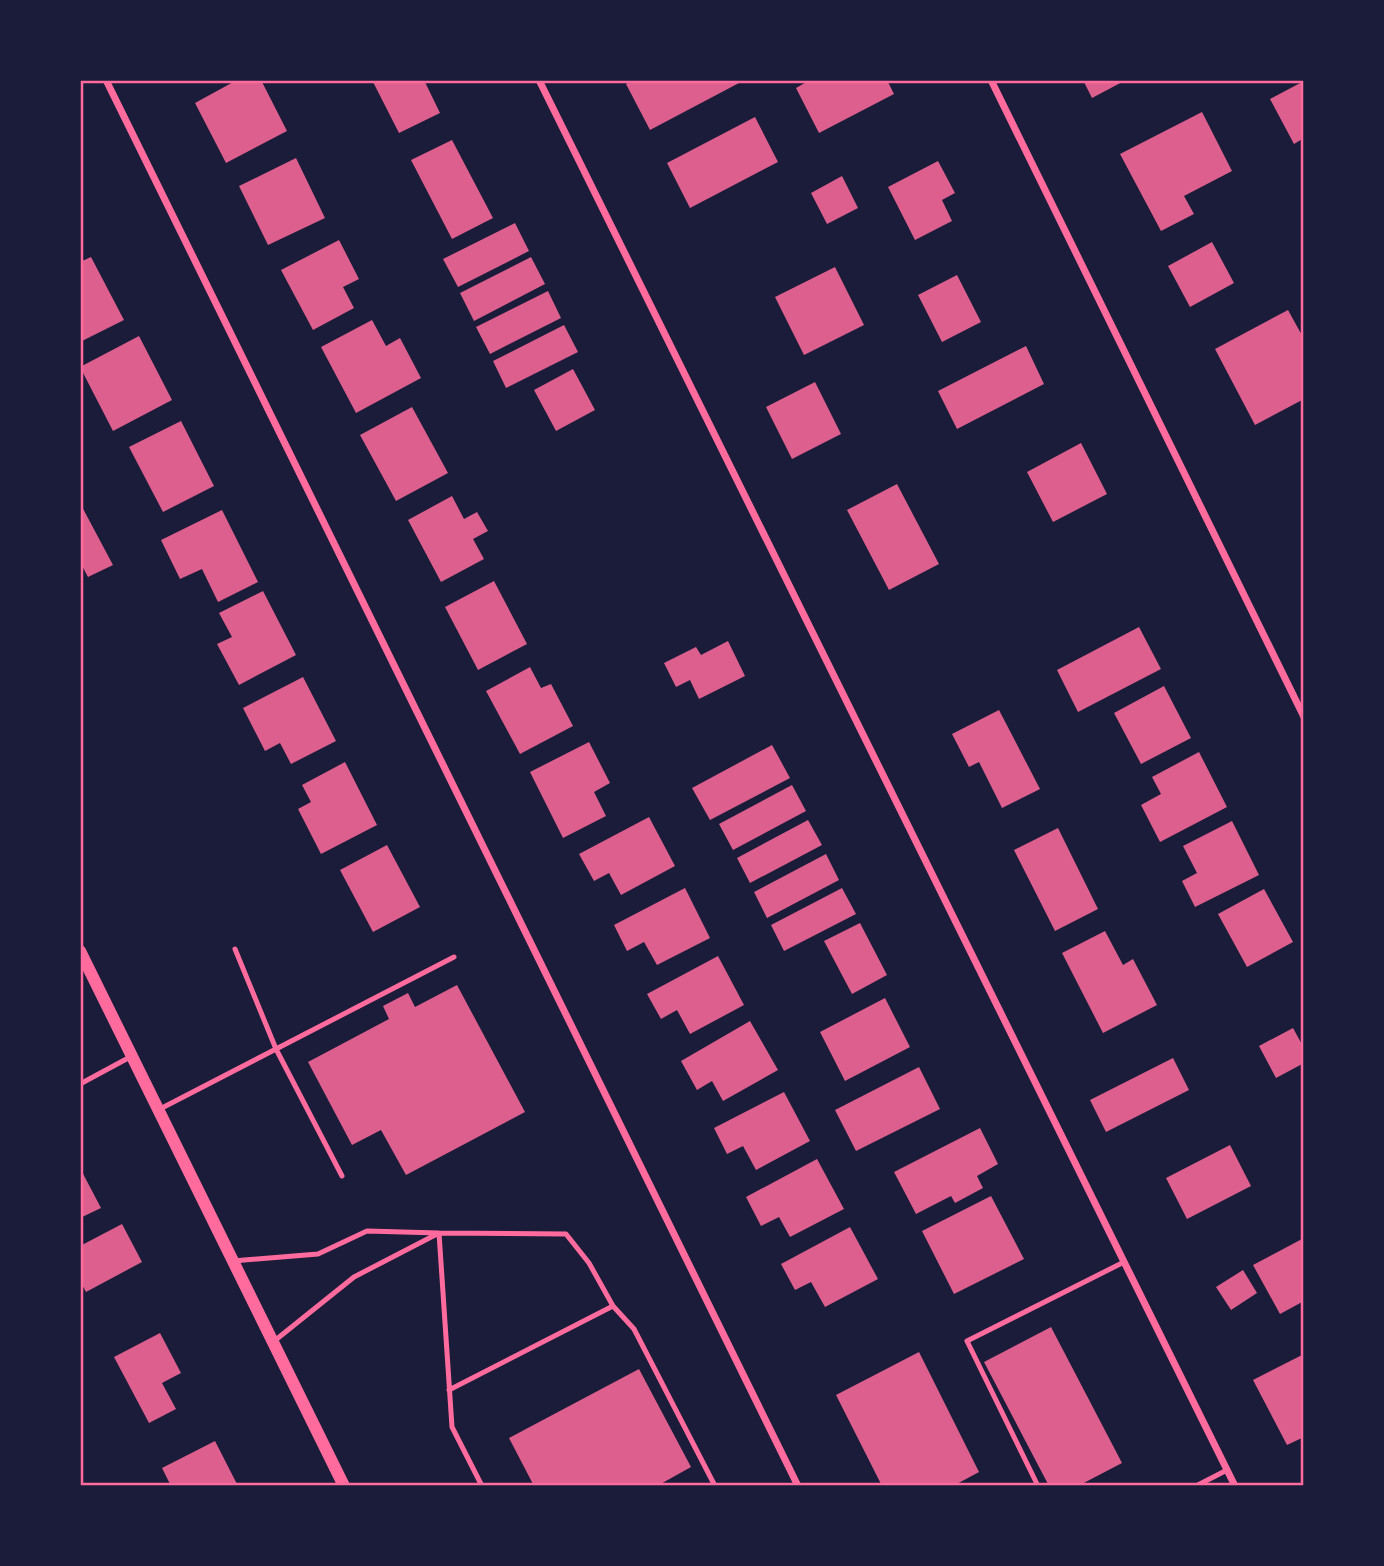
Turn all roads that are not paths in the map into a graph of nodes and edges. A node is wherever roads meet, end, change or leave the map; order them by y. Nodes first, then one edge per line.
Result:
1 (106, 80) edge
2 (539, 80) edge
3 (991, 80) edge
4 (1304, 717) edge
5 (235, 949) dead end
6 (80, 951) edge
7 (454, 957) dead end
8 (276, 1049) junction
9 (132, 1056) junction
10 (80, 1084) edge
11 (159, 1110) junction
12 (342, 1176) dead end
13 (439, 1233) junction
14 (233, 1261) junction
15 (1124, 1262) junction
16 (613, 1306) junction
17 (273, 1342) junction
18 (449, 1390) junction
19 (1227, 1470) junction
20 (796, 1485) edge
21 (344, 1486) edge
22 (482, 1486) edge
23 (715, 1486) edge
24 (1038, 1486) edge
25 (1196, 1486) edge
26 (1235, 1486) edge

1 - 20 street
2 - 15 street
3 - 4 street
5 - 8 lane
6 - 9 street
7 - 8 lane
8 - 11 lane
8 - 12 lane
9 - 10 lane
9 - 11 street
11 - 14 street
13 - 14 lane
13 - 16 lane
13 - 17 lane
13 - 18 lane
14 - 17 street
15 - 19 street
15 - 24 lane
16 - 18 lane
16 - 23 lane
17 - 21 street
18 - 22 lane
19 - 25 lane
19 - 26 street

